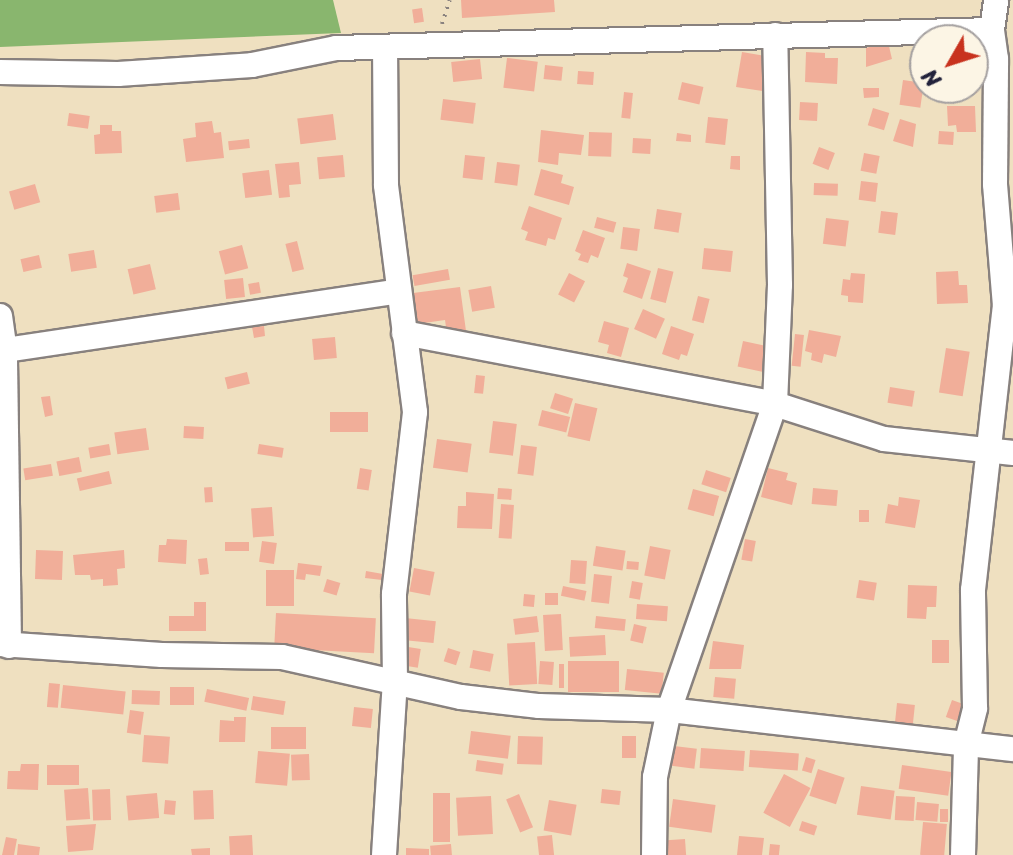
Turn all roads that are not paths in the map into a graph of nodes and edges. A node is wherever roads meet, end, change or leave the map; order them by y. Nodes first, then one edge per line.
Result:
1 (996, 0) edge
2 (992, 30) junction
3 (775, 35) junction
4 (385, 49) junction
5 (0, 72) edge
6 (398, 291) junction
7 (0, 316) edge
8 (404, 333) junction
9 (2, 350) edge
10 (775, 404) junction
11 (1002, 451) edge
12 (4, 645) edge
13 (395, 682) junction
14 (669, 710) junction
15 (966, 745) junction
16 (1013, 749) edge
17 (384, 855) edge
18 (654, 855) edge
19 (963, 855) edge

1 - 2 street
2 - 3 street
2 - 11 street
3 - 4 street
3 - 10 street
4 - 5 street
4 - 6 street
6 - 8 street
6 - 9 street
7 - 9 street
8 - 10 street
8 - 13 street
9 - 12 street
10 - 11 street
10 - 14 street
11 - 15 street
12 - 13 street
13 - 14 street
13 - 17 street
14 - 15 street
14 - 18 street
15 - 16 street
15 - 19 street

